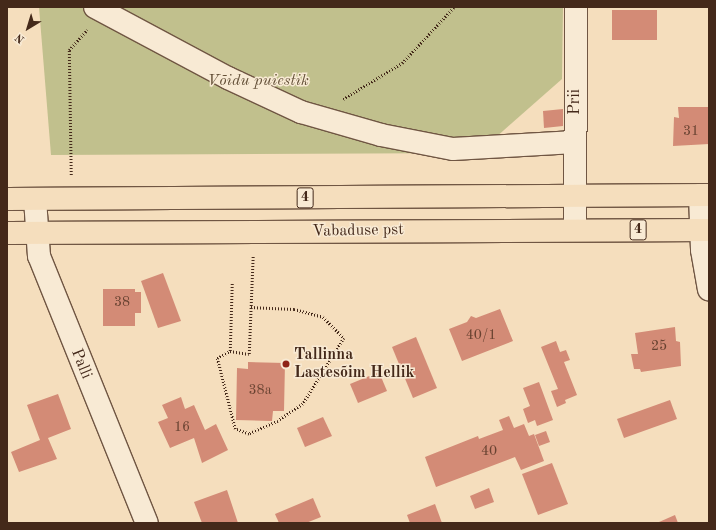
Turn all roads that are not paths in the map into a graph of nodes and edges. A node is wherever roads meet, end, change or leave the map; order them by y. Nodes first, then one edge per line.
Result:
1 (576, 7) edge
2 (98, 10) edge
3 (575, 142) junction
4 (704, 195) edge
5 (575, 196) junction
6 (7, 198) edge
7 (35, 199) junction
8 (575, 230) junction
9 (705, 230) edge
10 (7, 233) edge
11 (36, 234) junction
12 (709, 289) edge
13 (146, 523) edge

1 - 3 street, Prii
2 - 3 street
3 - 5 street, Prii
4 - 5 highway, Vabaduse pst / 4
4 - 9 street
5 - 7 highway, Vabaduse pst / 4
5 - 8 street, Prii
6 - 7 highway, Vabaduse pst / 4
7 - 11 street, Palli
8 - 9 highway, Vabaduse pst / 4
8 - 11 highway, Vabaduse pst / 4
9 - 12 street
10 - 11 highway, Vabaduse pst / 4
11 - 13 street, Palli

